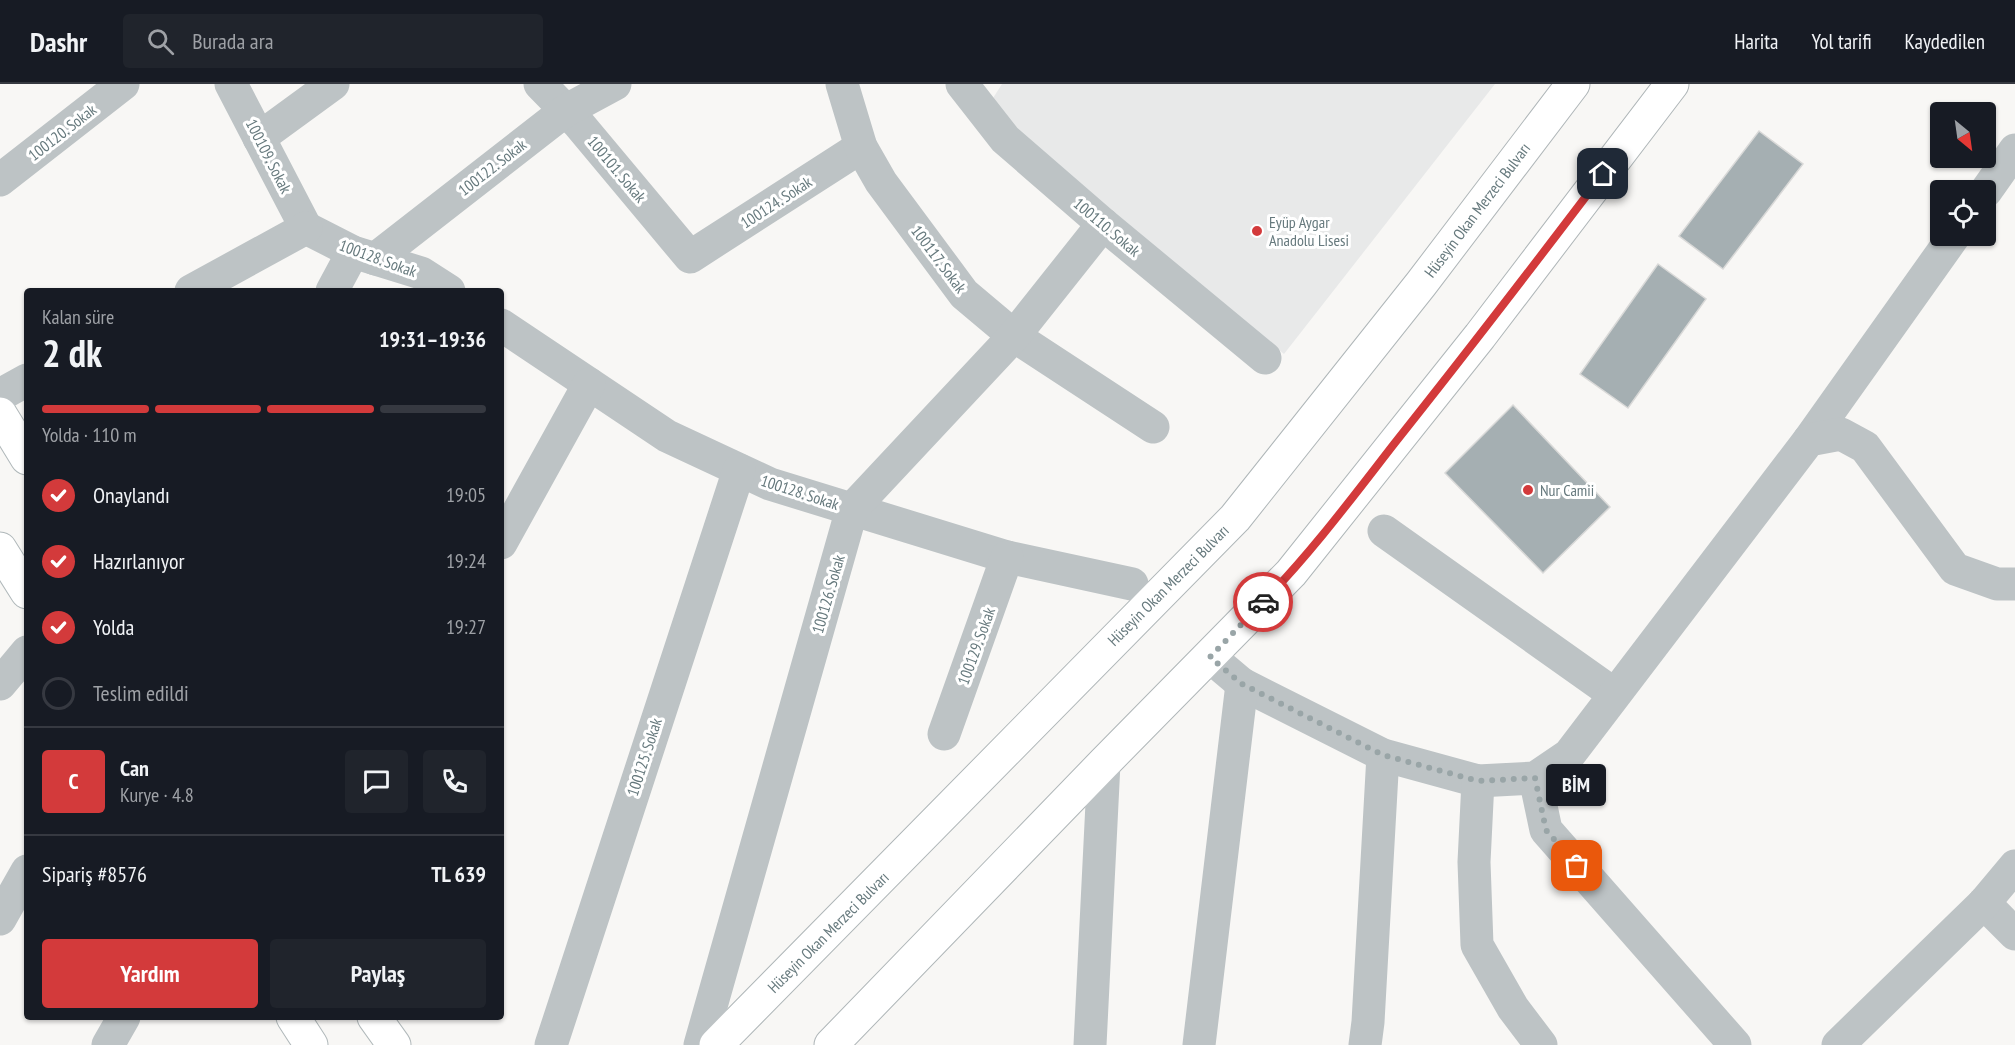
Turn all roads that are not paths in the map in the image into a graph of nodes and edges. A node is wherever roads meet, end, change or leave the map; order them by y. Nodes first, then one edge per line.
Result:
1 (123, 84) edge
2 (231, 84) edge
3 (333, 84) edge
4 (540, 84) edge
5 (615, 84) edge
6 (842, 84) edge
7 (962, 84) edge
8 (1573, 84) edge
9 (1672, 84) edge
10 (565, 111) junction
11 (259, 138) junction
12 (861, 147) junction
13 (2015, 150) edge
14 (0, 180) edge
15 (1994, 180) edge
16 (1103, 224) junction
17 (306, 228) junction
18 (1947, 246) edge
19 (364, 255) junction
20 (690, 257) joint
21 (196, 288) edge
22 (335, 288) edge
23 (444, 288) edge
24 (504, 327) edge
25 (1014, 336) junction
26 (1265, 358) dead end
27 (24, 382) edge
28 (589, 384) junction
29 (0, 395) edge
30 (0, 414) edge
31 (1153, 427) dead end
32 (1809, 440) junction
33 (24, 453) edge
34 (739, 470) junction
35 (852, 509) junction
36 (1384, 531) dead end
37 (504, 538) edge
38 (0, 549) edge
39 (1007, 557) junction
40 (1132, 584) dead end
41 (2015, 584) edge
42 (24, 587) edge
43 (24, 656) edge
44 (1210, 657) junction
45 (0, 684) edge
46 (1242, 684) junction
47 (1614, 694) junction
48 (944, 734) dead end
49 (1383, 755) junction
50 (1104, 764) junction
51 (1535, 778) junction
52 (1478, 781) junction
53 (2015, 866) edge
54 (24, 876) edge
55 (1984, 903) junction
56 (0, 919) edge
57 (2015, 934) edge
58 (122, 1020) edge
59 (296, 1020) edge
60 (376, 1020) edge
61 (108, 1045) edge
62 (311, 1045) edge
63 (394, 1045) edge
64 (551, 1045) edge
65 (700, 1045) edge
66 (716, 1045) edge
67 (831, 1045) edge
68 (1090, 1045) edge
69 (1198, 1045) edge
70 (1365, 1045) edge
71 (1541, 1045) edge
72 (1735, 1045) edge
73 (1838, 1045) edge

1 - 14 street, 100120. Sokak
2 - 11 street, 100109. Sokak
3 - 11 street
4 - 10 street, 100101. Sokak
5 - 10 street, 100122. Sokak
6 - 12 street, 100117. Sokak
7 - 16 street, 100110. Sokak
8 - 66 main road, Hüseyin Okan Merzeci Bulvarı
9 - 44 main road
10 - 19 street, 100122. Sokak
10 - 20 street, 100101. Sokak
11 - 17 street, 100109. Sokak
12 - 20 street, 100124. Sokak
12 - 25 street, 100117. Sokak
13 - 15 street
16 - 25 street, 100126. Sokak
16 - 26 street, 100110. Sokak
17 - 19 street, 100128. Sokak
17 - 21 street
18 - 32 street
19 - 22 street, 100122. Sokak
19 - 23 street, 100128. Sokak
24 - 28 street, 100128. Sokak
25 - 31 street, 100117. Sokak
25 - 35 street, 100126. Sokak
27 - 29 street
28 - 34 street, 100128. Sokak
28 - 37 street
30 - 33 main road
32 - 41 street
32 - 47 street
34 - 35 street, 100128. Sokak
34 - 64 street, 100125. Sokak
35 - 39 street, 100128. Sokak
35 - 65 street, 100126. Sokak
36 - 47 street
38 - 42 main road
39 - 40 street, 100128. Sokak
39 - 48 street, 100129. Sokak
43 - 45 street
44 - 46 street
44 - 50 main road
46 - 49 street
46 - 69 street
47 - 51 street
49 - 52 street
49 - 70 street
50 - 67 main road
50 - 68 street
51 - 52 street
51 - 72 street
52 - 71 street
53 - 55 street
54 - 56 street
55 - 57 street
55 - 73 street
58 - 61 street
59 - 62 main road
60 - 63 main road

